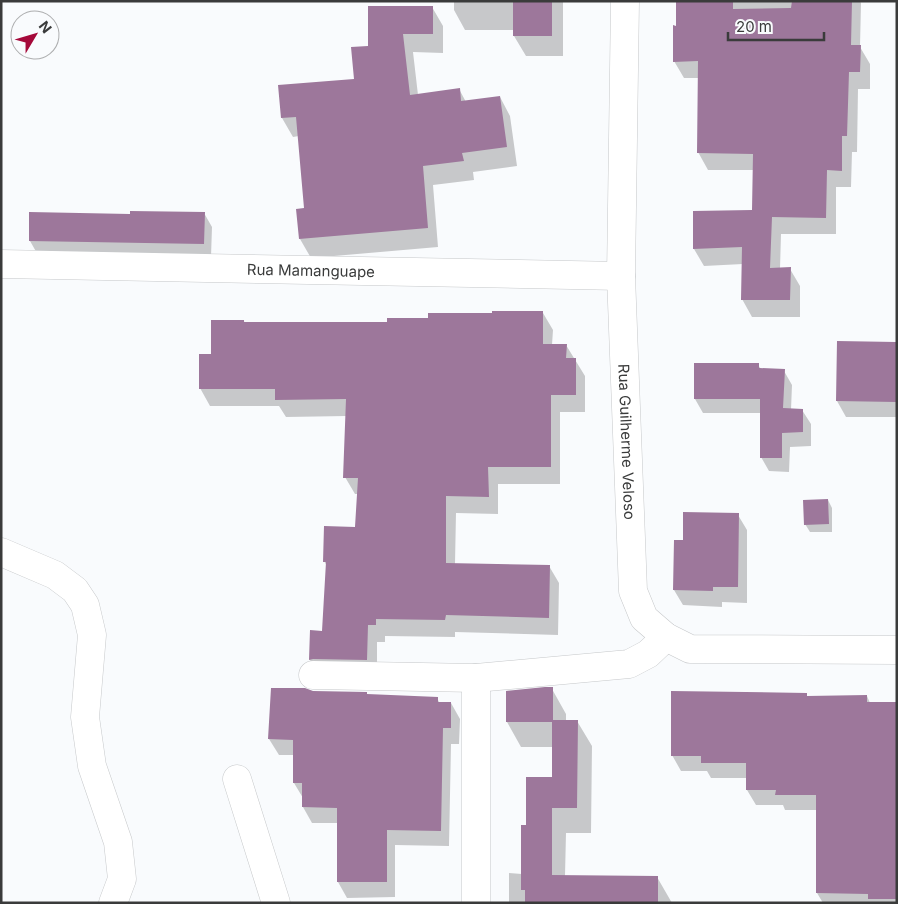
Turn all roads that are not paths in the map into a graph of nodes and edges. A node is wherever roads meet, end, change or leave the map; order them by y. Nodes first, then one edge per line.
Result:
1 (626, 1) edge
2 (1, 264) edge
3 (621, 276) junction
4 (1, 552) edge
5 (666, 637) junction
6 (897, 650) edge
7 (313, 674) dead end
8 (476, 678) junction
9 (237, 779) dead end
10 (112, 903) edge
11 (276, 903) edge
12 (476, 903) edge

1 - 3 street, Rua Guilherme Veloso
2 - 3 street, Rua Mamanguape
3 - 5 street, Rua Guilherme Veloso
4 - 10 street
5 - 6 street, Rua Guilherme Veloso
5 - 8 street
7 - 8 street
8 - 12 street
9 - 11 street

